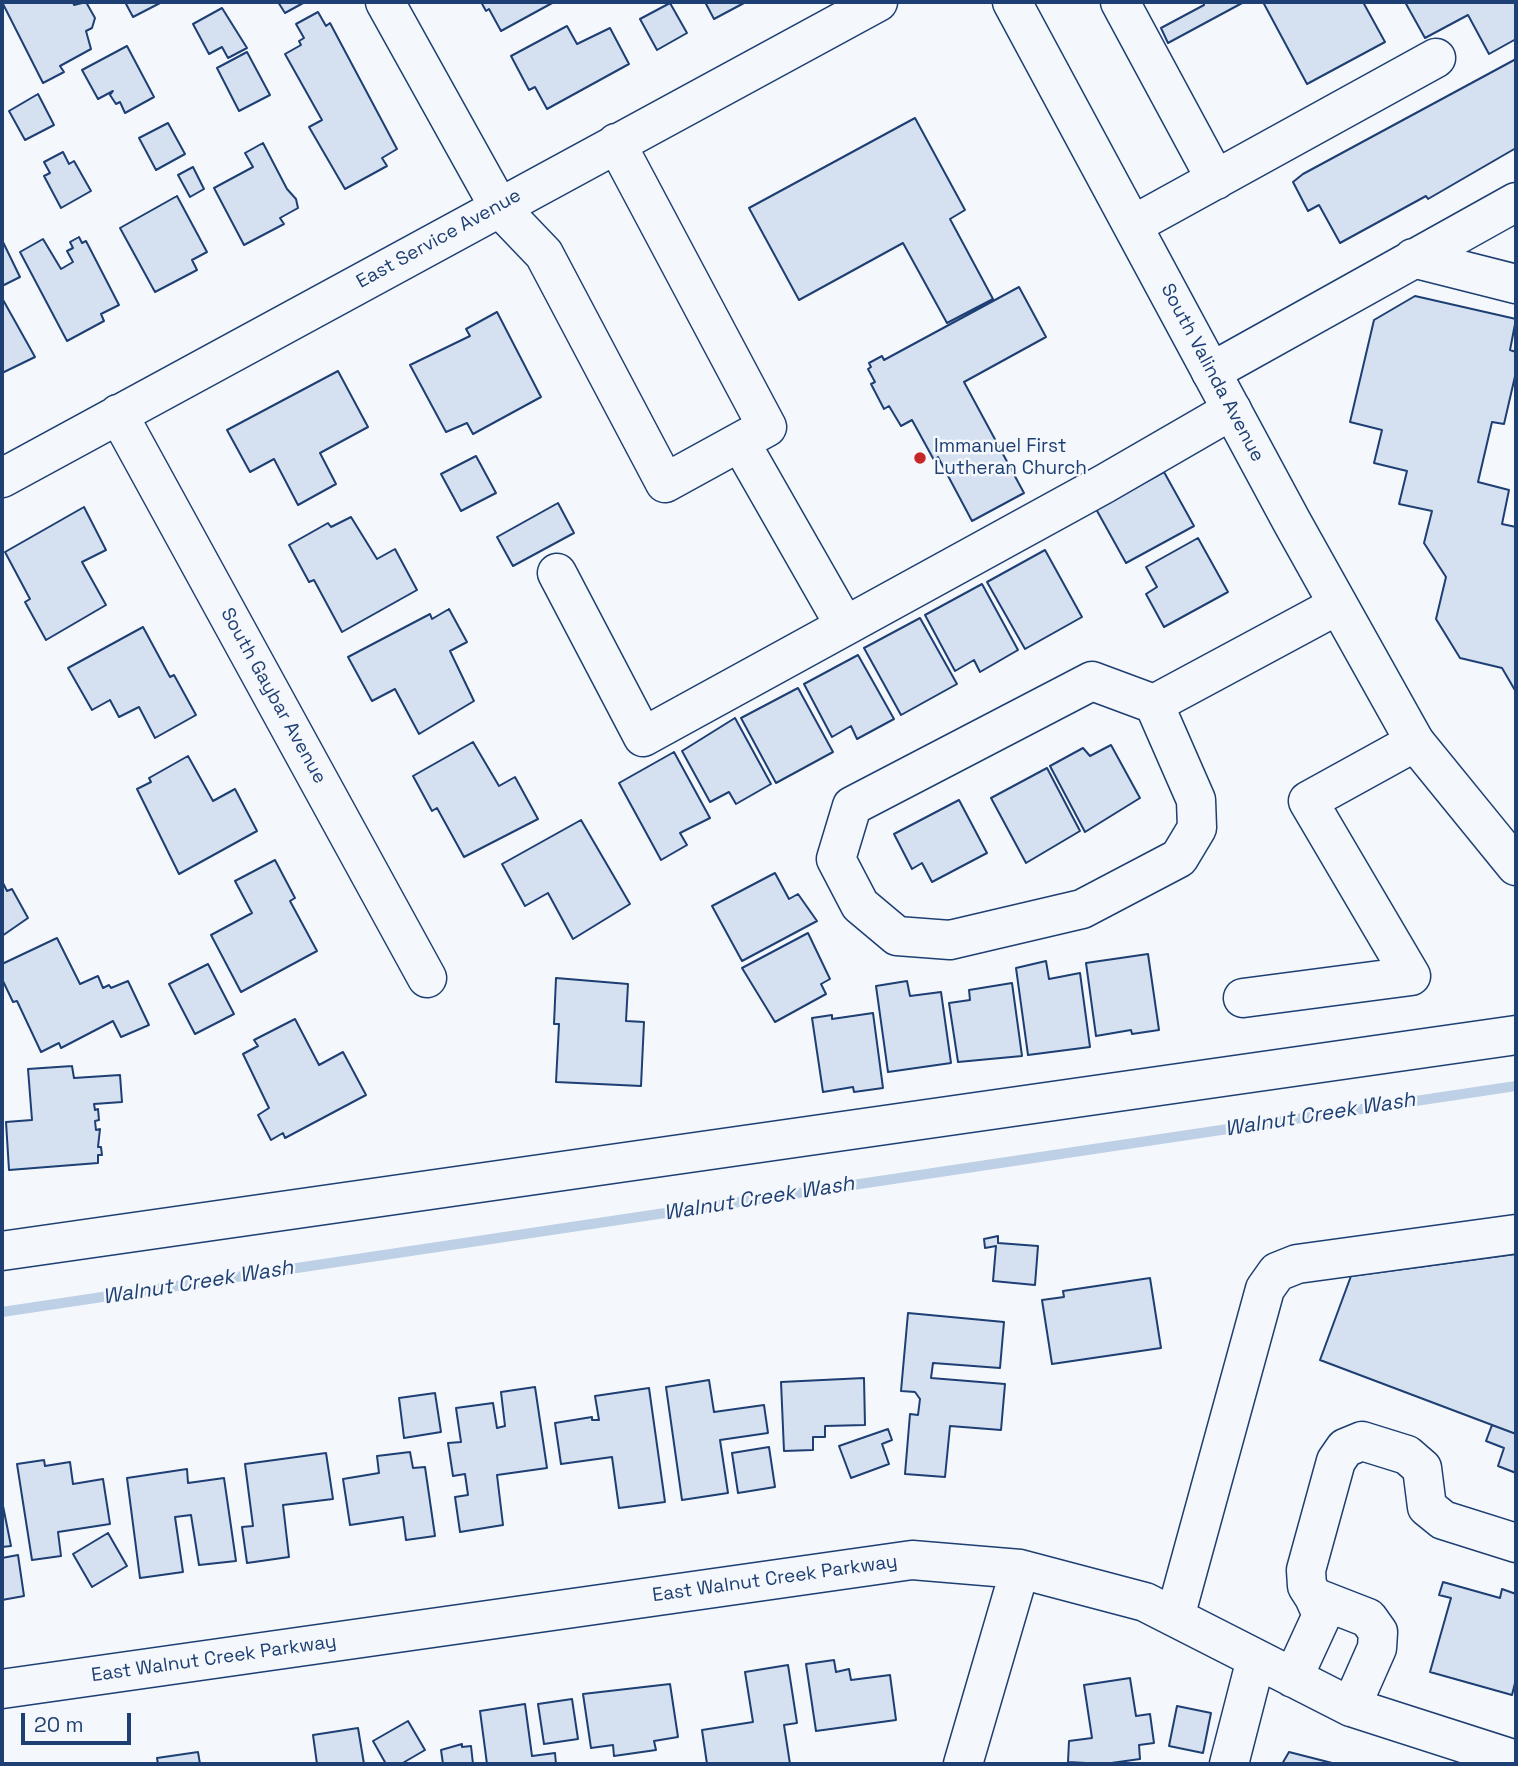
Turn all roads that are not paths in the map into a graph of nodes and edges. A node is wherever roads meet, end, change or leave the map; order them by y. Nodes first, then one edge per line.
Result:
1 (385, 2) edge
2 (878, 2) edge
3 (1012, 2) edge
4 (1120, 2) edge
5 (1436, 58) dead end
6 (616, 143) junction
7 (1216, 180) junction
8 (1516, 202) edge
9 (499, 206) junction
10 (1133, 225) junction
11 (1413, 258) junction
12 (1516, 284) edge
13 (1211, 372) junction
14 (1232, 410) junction
15 (118, 414) junction
16 (740, 442) junction
17 (2, 478) edge
18 (557, 573) dead end
19 (1338, 605) junction
20 (845, 626) junction
21 (1154, 704) junction
22 (1415, 741) junction
23 (1516, 866) edge
24 (427, 978) dead end
25 (1243, 998) dead end
26 (1516, 1035) edge
27 (1516, 1234) edge
28 (2, 1251) edge
29 (1516, 1544) edge
30 (1020, 1569) junction
31 (1314, 1597) junction
32 (1175, 1617) junction
33 (1256, 1659) junction
34 (1293, 1678) junction
35 (2, 1689) edge
36 (1351, 1707) junction
37 (1461, 1753) edge
38 (1516, 1760) edge
39 (963, 1764) edge
40 (1229, 1764) edge

1 - 9 street
2 - 6 street, East Service Avenue
3 - 10 street, South Valinda Avenue
4 - 7 street
5 - 7 street
6 - 9 street, East Service Avenue
6 - 16 street
7 - 10 street
8 - 11 street
9 - 15 street, East Service Avenue
9 - 16 street
10 - 13 street, South Valinda Avenue
11 - 12 street
11 - 13 street
13 - 14 street, South Valinda Avenue
14 - 19 street, South Valinda Avenue
14 - 20 street
15 - 17 street, East Service Avenue
15 - 24 street, South Gaybar Avenue
16 - 20 street
18 - 20 street
19 - 21 street
19 - 22 street, South Valinda Avenue
21 - 21 street
22 - 23 street, South Valinda Avenue
22 - 25 street
26 - 28 street
27 - 32 street
29 - 31 street
30 - 32 street, East Walnut Creek Parkway
30 - 35 street, East Walnut Creek Parkway
30 - 39 street
31 - 34 street
31 - 36 street
32 - 33 street, East Walnut Creek Parkway
33 - 34 street, East Walnut Creek Parkway
33 - 40 street
34 - 36 street, East Walnut Creek Parkway
36 - 37 street, East Walnut Creek Parkway
37 - 38 street, East Walnut Creek Parkway

